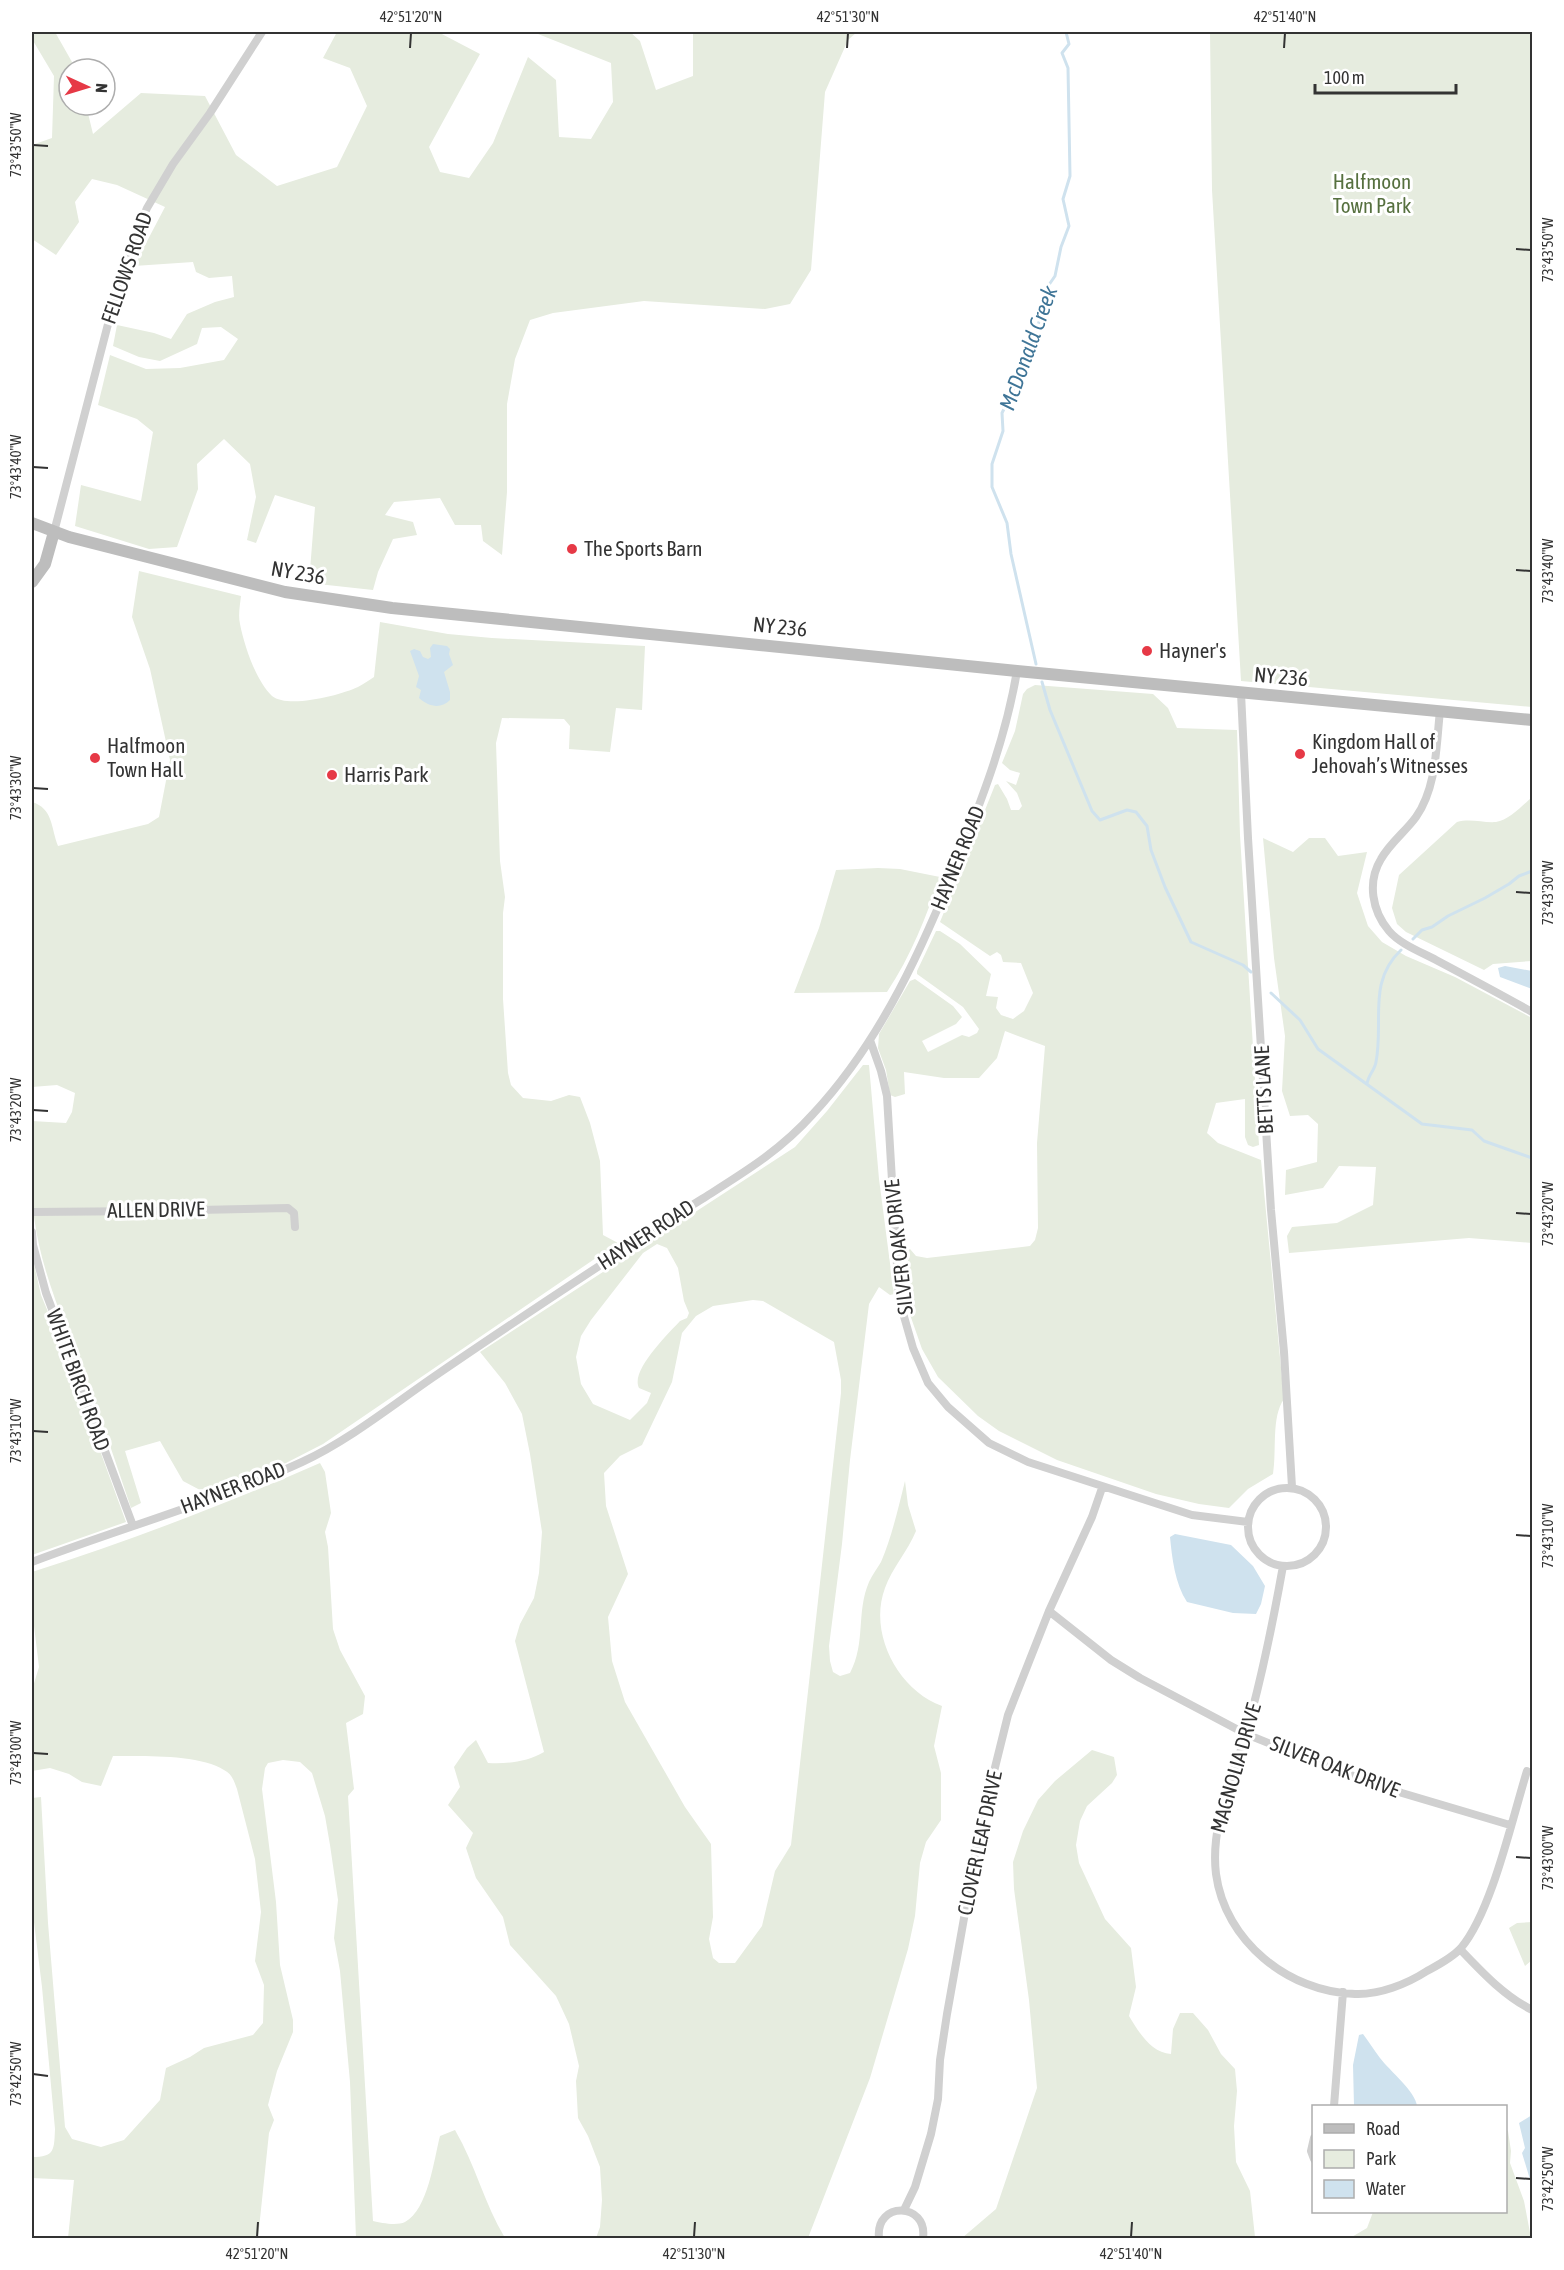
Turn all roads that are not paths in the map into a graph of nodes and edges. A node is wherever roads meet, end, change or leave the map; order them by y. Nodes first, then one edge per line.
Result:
1 (262, 32) edge
2 (32, 523) edge
3 (54, 532) junction
4 (32, 582) edge
5 (1017, 671) junction
6 (1241, 693) junction
7 (1440, 711) junction
8 (1533, 720) edge
9 (1533, 1012) edge
10 (870, 1040) junction
11 (32, 1212) edge
12 (295, 1227) dead end
13 (32, 1232) edge
14 (1292, 1487) junction
15 (1102, 1488) junction
16 (1248, 1522) junction
17 (133, 1526) junction
18 (32, 1562) edge
19 (1283, 1566) junction
20 (1049, 1611) junction
21 (1246, 1734) junction
22 (1527, 1771) dead end
23 (1510, 1825) junction
24 (1460, 1949) junction
25 (1343, 1992) junction
26 (1533, 2010) edge
27 (1334, 2105) edge
28 (904, 2211) junction
29 (879, 2238) edge
30 (923, 2238) edge

1 - 3 street, FELLOWS ROAD
2 - 3 main road, NY 236 / NY 236
3 - 4 main road
3 - 5 main road, NY 236 / NY 236
5 - 6 main road, NY 236 / NY 236
5 - 10 street, HAYNER ROAD
6 - 7 main road, NY 236 / NY 236
6 - 14 street, BETTS LANE
7 - 8 main road, NY 236 / NY 236
7 - 9 street
10 - 15 street, SILVER OAK DRIVE
10 - 17 street, HAYNER ROAD
11 - 12 street, ALLEN DRIVE
13 - 17 street, WHITE BIRCH ROAD
14 - 16 street
14 - 19 street
15 - 16 street, SILVER OAK DRIVE
15 - 20 street, CLOVER LEAF DRIVE
16 - 19 street
17 - 18 street, HAYNER ROAD
19 - 21 street, MAGNOLIA DRIVE
20 - 21 street, SILVER OAK DRIVE
20 - 28 street, CLOVER LEAF DRIVE
21 - 23 street, SILVER OAK DRIVE
21 - 25 street, MAGNOLIA DRIVE
22 - 23 street, MAGNOLIA DRIVE
23 - 24 street, MAGNOLIA DRIVE
24 - 25 street, MAGNOLIA DRIVE
24 - 26 street
25 - 27 street
28 - 29 street
28 - 30 street

